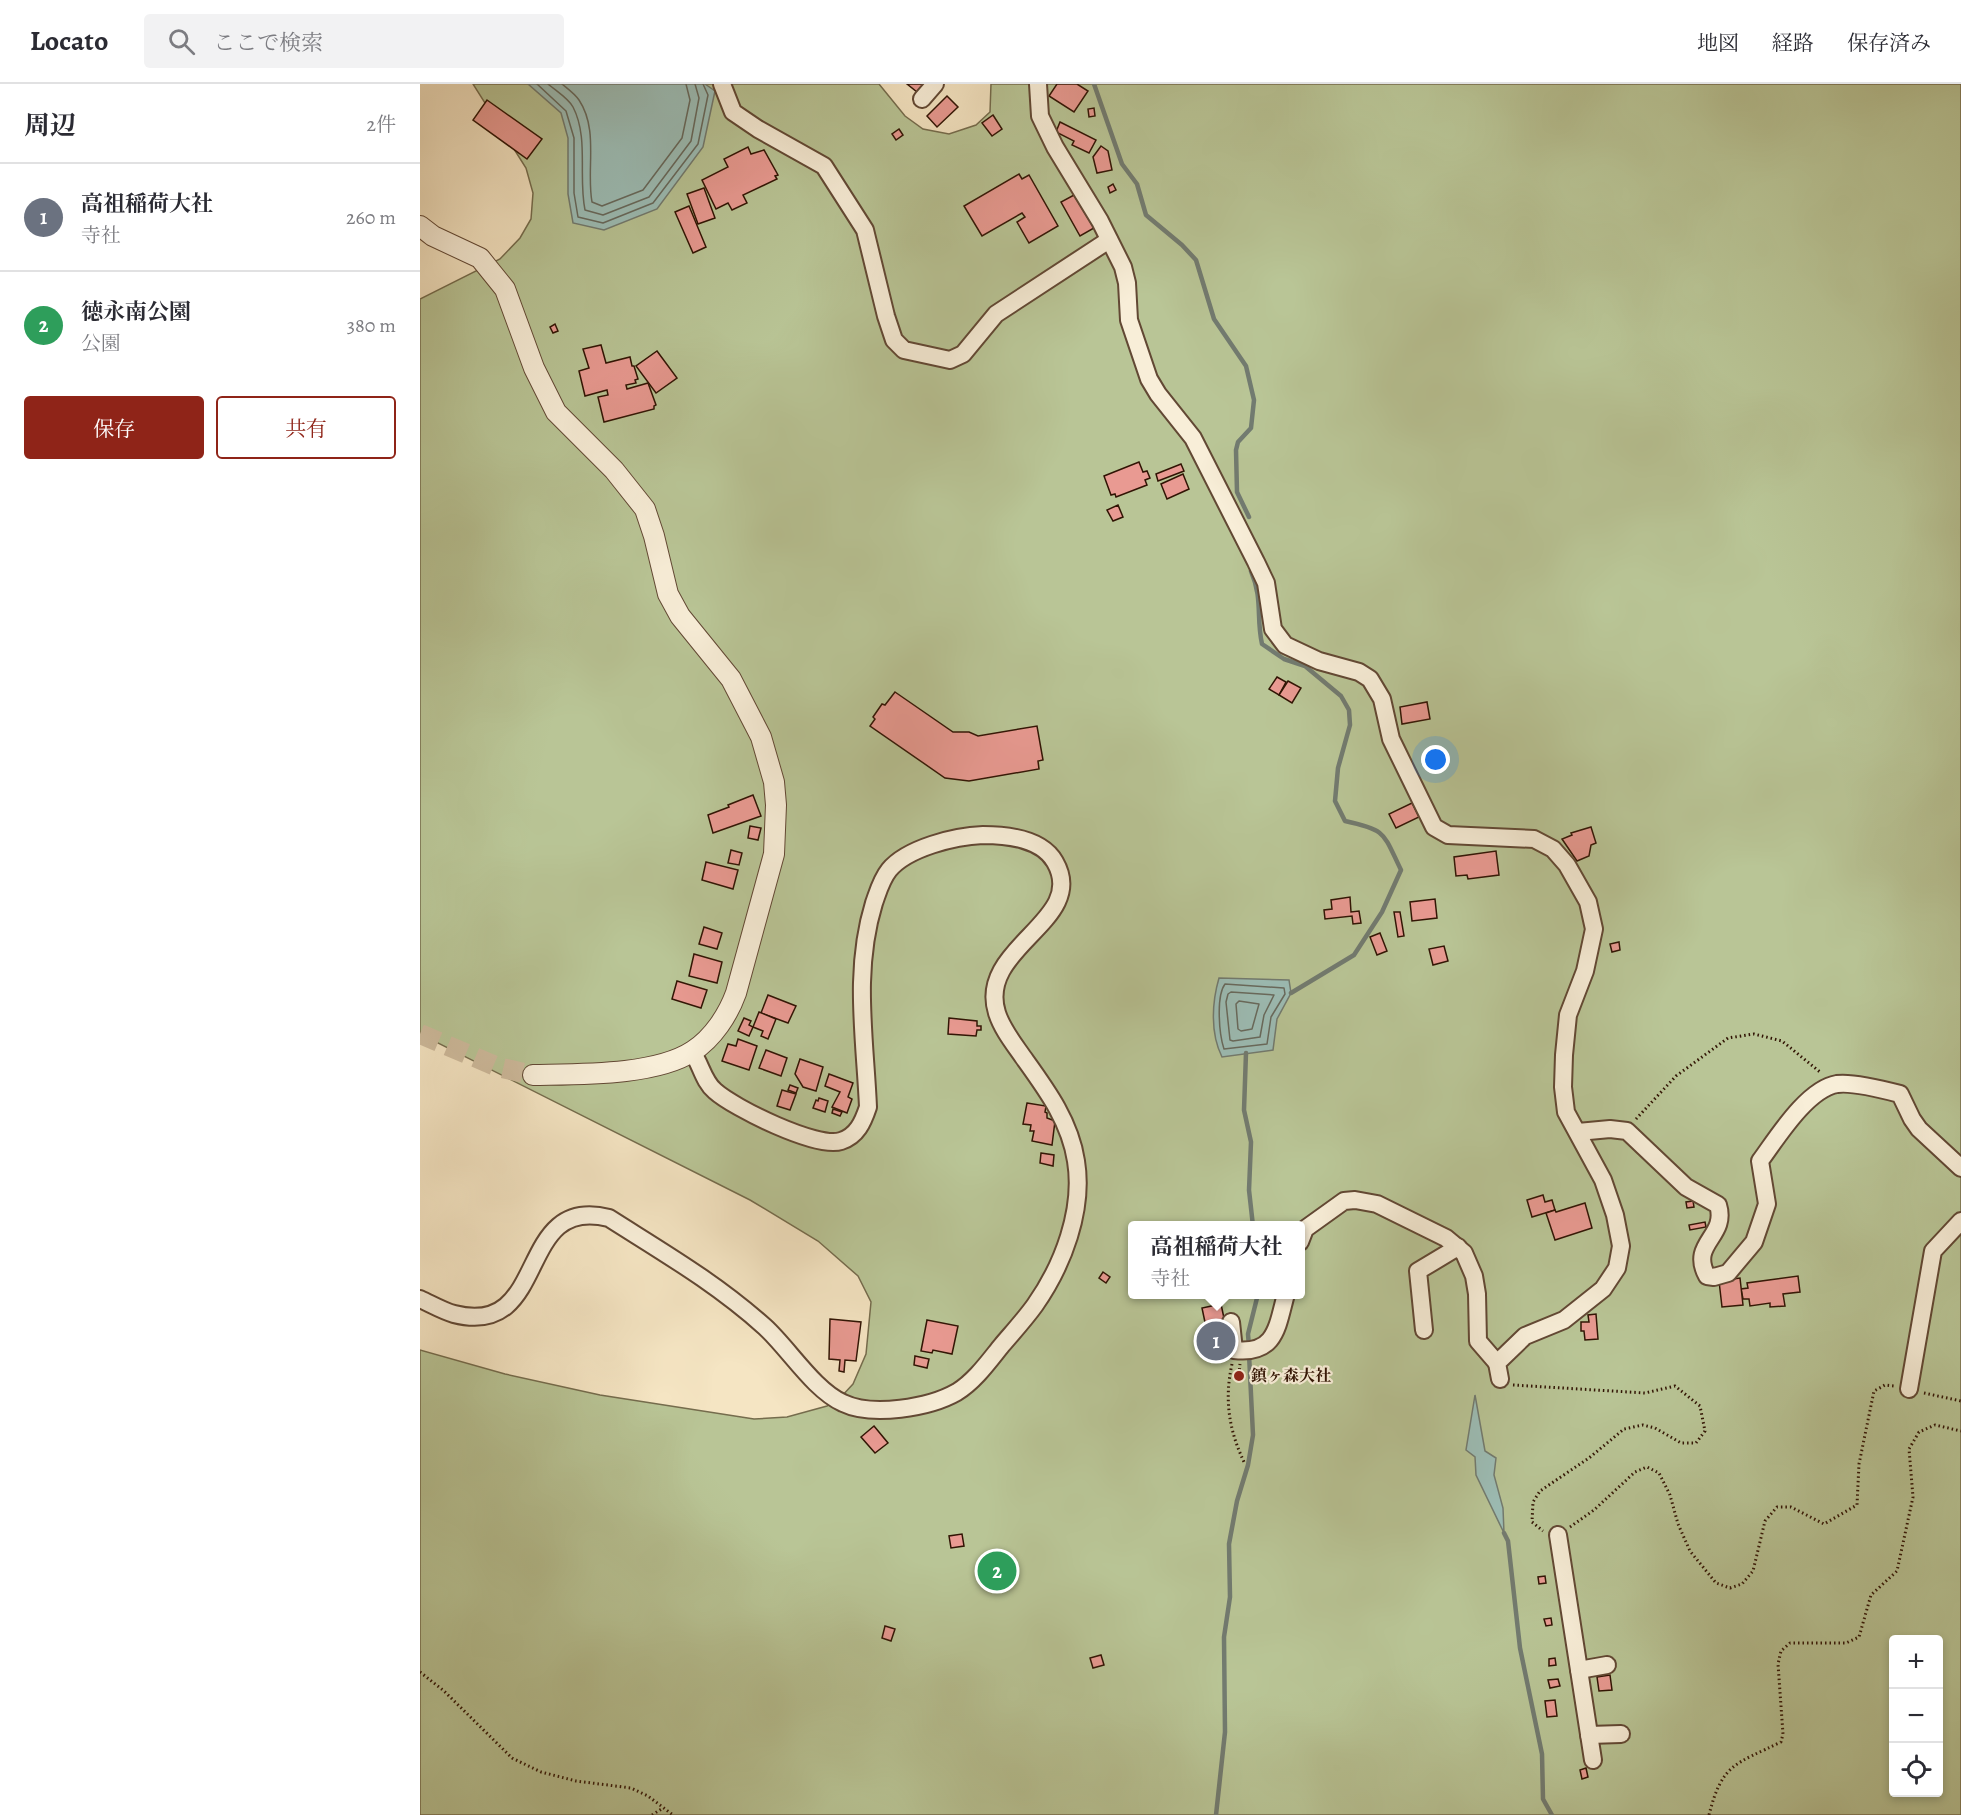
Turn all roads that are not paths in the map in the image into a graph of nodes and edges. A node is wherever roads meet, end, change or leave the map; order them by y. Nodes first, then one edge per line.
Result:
1 (722, 84) edge
2 (935, 84) edge
3 (1038, 84) edge
4 (922, 99) dead end
5 (420, 226) edge
6 (1109, 240) junction
7 (692, 1052) junction
8 (533, 1075) tunnel mouth
9 (1578, 1132) junction
10 (1961, 1168) edge
11 (1961, 1221) edge
12 (1305, 1229) edge
13 (1458, 1247) junction
14 (420, 1299) edge
15 (1285, 1299) edge
16 (1232, 1322) dead end
17 (1424, 1330) dead end
18 (1909, 1389) road end
19 (1558, 1536) road end
20 (1607, 1665) dead end
21 (1579, 1670) junction
22 (1621, 1734) dead end
23 (1589, 1735) junction
24 (1593, 1760) dead end

1 - 6 street
2 - 4 street
3 - 6 street
5 - 7 street
6 - 9 street
7 - 8 street
7 - 14 street
9 - 10 street
9 - 13 street
11 - 18 street
12 - 13 street
13 - 17 street
15 - 16 street
19 - 21 street
20 - 21 street
21 - 23 street
22 - 23 street
23 - 24 street

